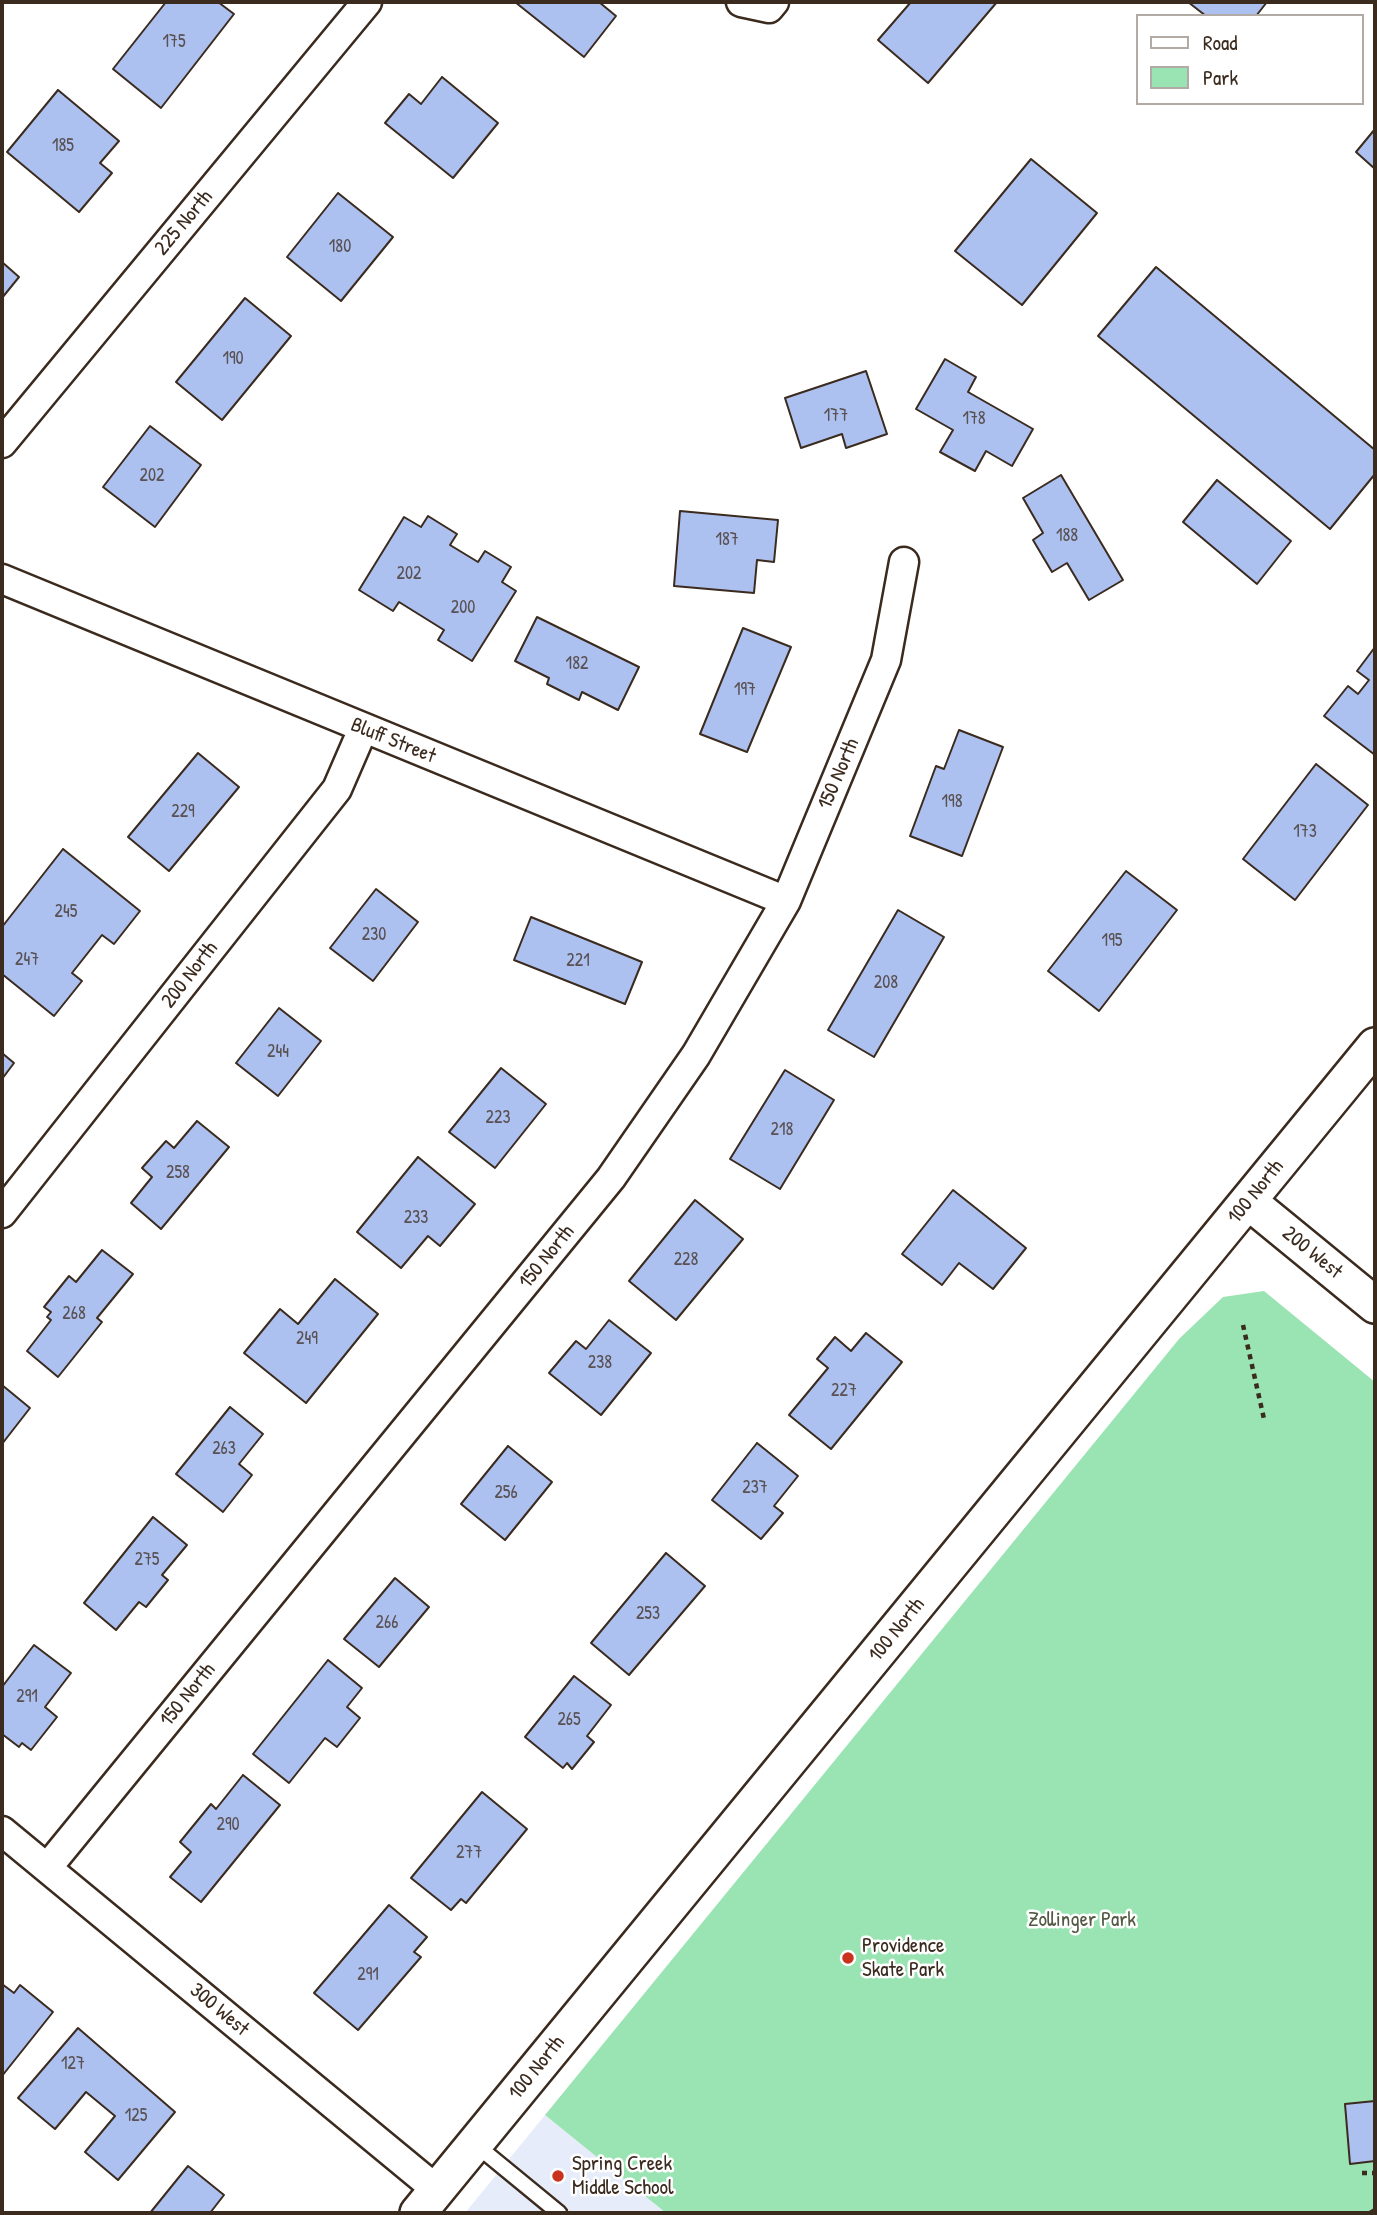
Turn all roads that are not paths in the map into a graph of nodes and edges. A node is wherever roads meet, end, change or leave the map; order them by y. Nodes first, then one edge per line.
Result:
1 (367, 2) edge
2 (741, 2) edge
3 (772, 5) edge
4 (2, 443) edge
5 (904, 562) dead end
6 (2, 579) edge
7 (363, 729) junction
8 (786, 901) junction
9 (1375, 1046) edge
10 (1248, 1201) junction
11 (2, 1213) edge
12 (1375, 1305) edge
13 (2, 1830) edge
14 (47, 1868) junction
15 (475, 2144) junction
16 (427, 2202) edge
17 (559, 2213) edge

1 - 4 street, 225 North
2 - 3 street
5 - 8 street, 150 North
6 - 7 street, Bluff Street
7 - 8 street, Bluff Street
7 - 11 street, 200 North
8 - 14 street, 150 North
9 - 10 street, 100 North
10 - 12 street, 200 West
10 - 15 street, 100 North
13 - 14 street, 300 West
14 - 16 street, 300 West
15 - 16 street, 100 North
15 - 17 lane

